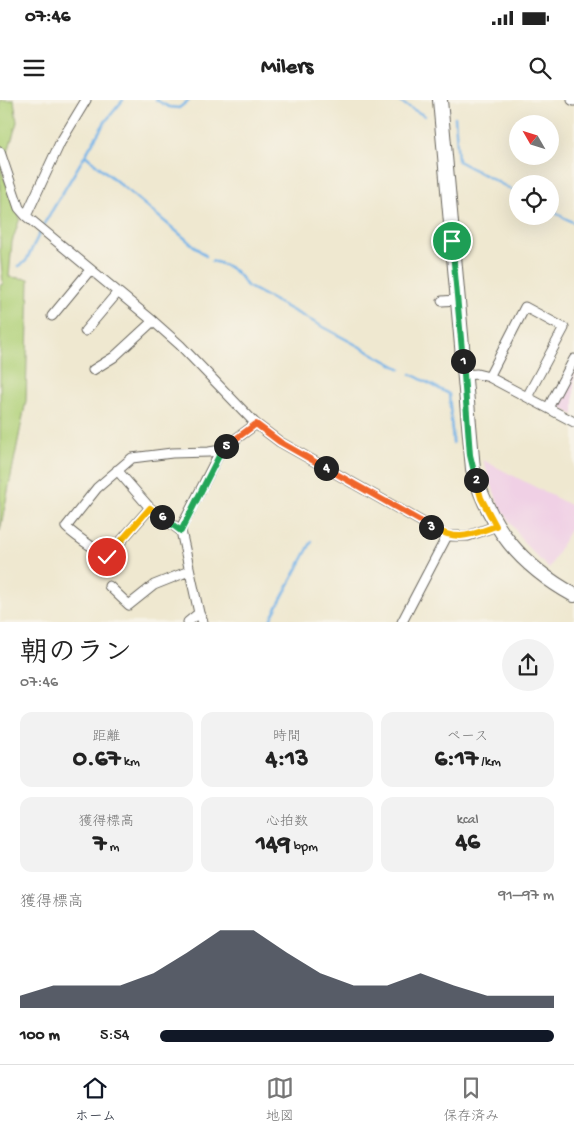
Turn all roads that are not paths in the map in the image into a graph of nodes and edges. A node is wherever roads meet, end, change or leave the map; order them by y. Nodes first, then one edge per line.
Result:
1 (86, 100) edge
2 (440, 100) edge
3 (0, 152) edge
4 (26, 216) junction
5 (90, 270) junction
6 (118, 292) junction
7 (457, 300) junction
8 (442, 301) dead end
9 (52, 316) dead end
10 (153, 321) junction
11 (86, 332) dead end
12 (574, 359) edge
13 (93, 370) dead end
14 (464, 375) junction
15 (489, 377) junction
16 (527, 397) junction
17 (548, 408) junction
18 (574, 422) edge
19 (256, 424) junction
20 (222, 450) junction
21 (118, 470) junction
22 (150, 508) junction
23 (496, 526) junction
24 (181, 531) junction
25 (447, 536) junction
26 (189, 571) junction
27 (109, 586) dead end
28 (574, 595) edge
29 (200, 617) edge
30 (188, 622) edge
31 (402, 622) edge

1 - 4 street
2 - 7 main road
3 - 4 street
4 - 5 street
5 - 6 street
5 - 9 street
6 - 10 street
6 - 11 street
7 - 8 street
7 - 14 main road
10 - 13 street
10 - 19 street
12 - 17 street
14 - 15 street
14 - 23 main road
15 - 16 street
15 - 16 street
16 - 17 street
17 - 18 street
19 - 20 street
19 - 25 street
20 - 21 street
20 - 24 street
21 - 22 street
21 - 22 street
22 - 24 street
23 - 25 street
23 - 28 main road
24 - 26 street
25 - 31 street
26 - 27 street
26 - 29 street
29 - 30 street

